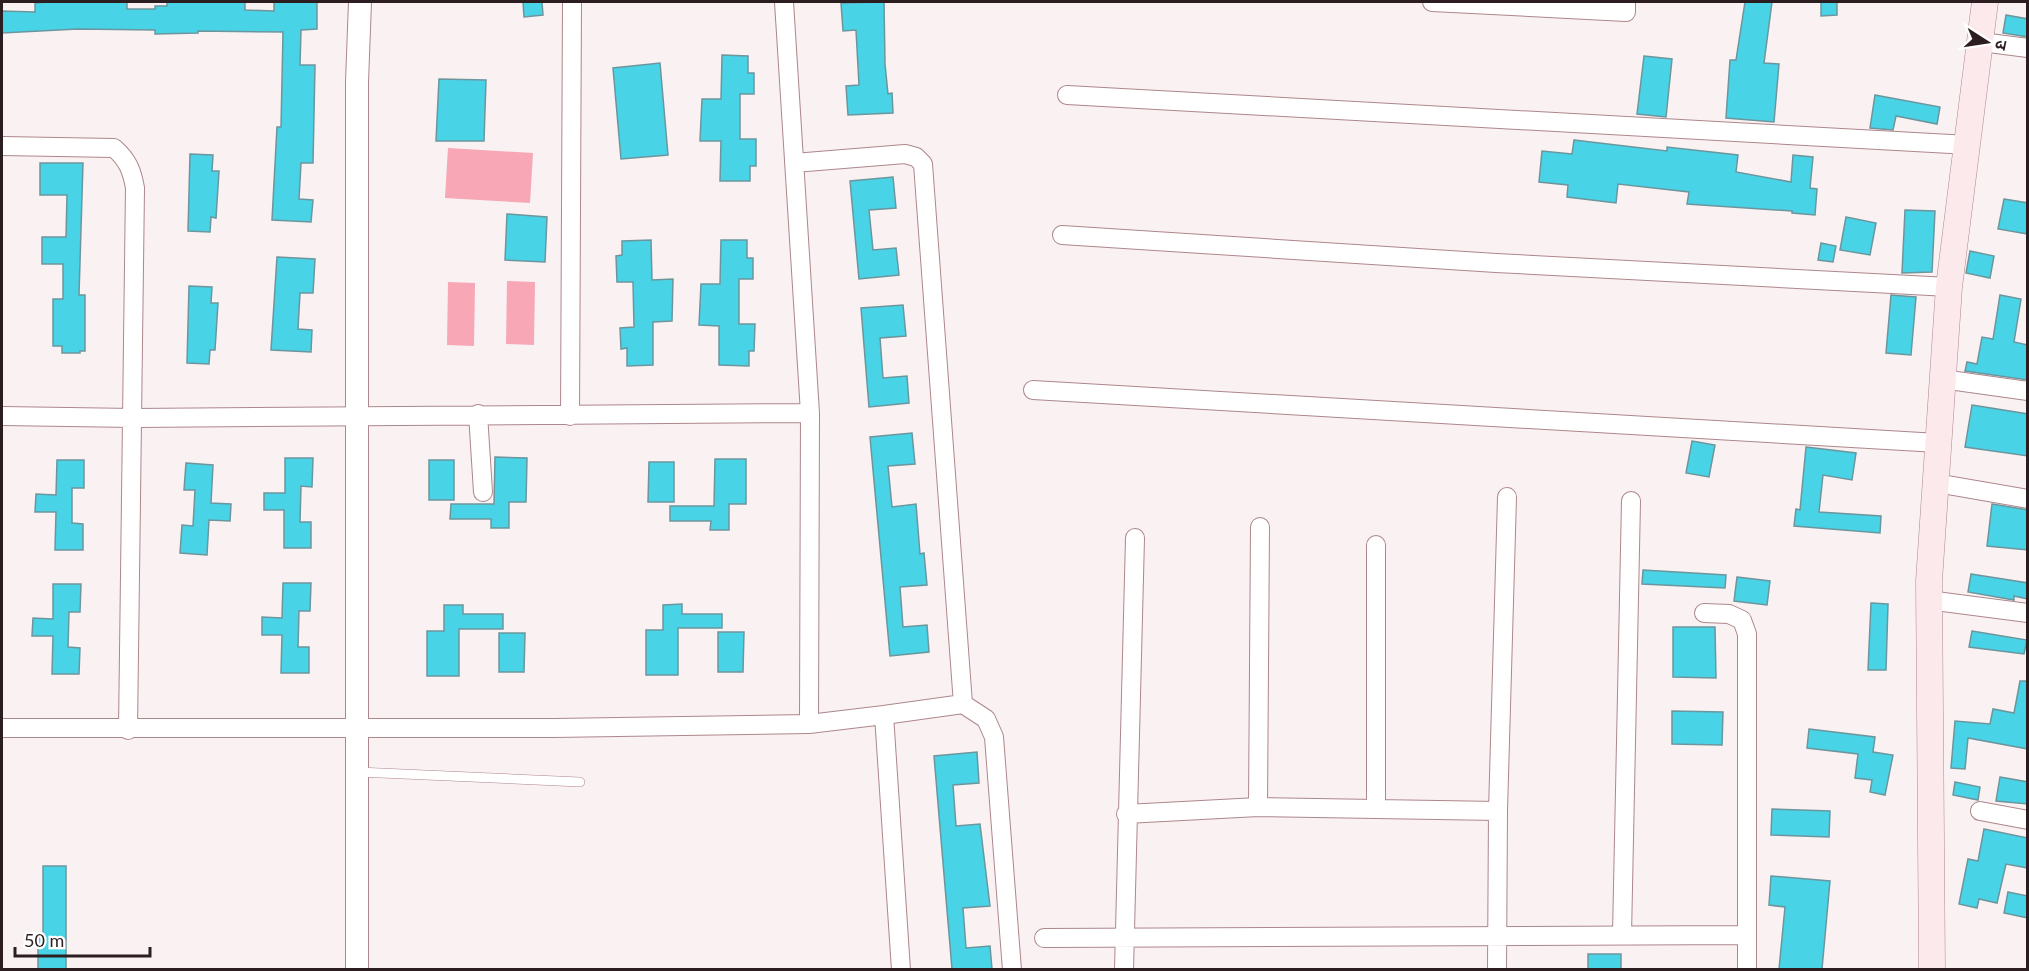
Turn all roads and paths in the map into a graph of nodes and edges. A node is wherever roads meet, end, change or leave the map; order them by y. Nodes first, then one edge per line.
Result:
1 (360, 2) edge
2 (572, 2) edge
3 (784, 2) edge
4 (1432, 2) edge
5 (1626, 2) edge
6 (1985, 2) edge
7 (1981, 42) junction
8 (2028, 48) edge
9 (1067, 95) dead end
10 (1969, 145) junction
11 (2, 146) edge
12 (794, 163) junction
13 (1062, 235) dead end
14 (1949, 287) junction
15 (1942, 379) junction
16 (1033, 390) dead end
17 (2028, 391) edge
18 (810, 413) junction
19 (478, 414) junction
20 (2, 416) edge
21 (357, 416) junction
22 (570, 416) junction
23 (133, 418) junction
24 (1938, 443) junction
25 (1936, 483) junction
26 (483, 492) dead end
27 (1507, 497) dead end
28 (2028, 500) edge
29 (1631, 501) dead end
30 (1260, 526) dead end
31 (1135, 538) dead end
32 (1376, 546) dead end
33 (1928, 600) junction
34 (2028, 612) edge
35 (1704, 613) dead end
36 (963, 704) junction
37 (884, 715) junction
38 (809, 724) junction
39 (2, 728) edge
40 (357, 729) junction
41 (128, 730) junction
42 (357, 772) junction
43 (580, 782) dead end
44 (1258, 807) junction
45 (1376, 809) junction
46 (1498, 811) junction
47 (1980, 811) dead end
48 (1126, 814) junction
49 (2028, 820) edge
50 (1622, 935) junction
51 (1747, 935) junction
52 (1498, 936) junction
53 (1044, 938) dead end
54 (1124, 938) junction
55 (357, 969) edge
56 (901, 969) edge
57 (1012, 969) edge
58 (1124, 969) edge
59 (1497, 969) edge
60 (1747, 969) edge
61 (1932, 969) edge

1 - 21 street
2 - 22 street
3 - 12 street
4 - 5 street
6 - 7 main road
7 - 8 street
7 - 10 main road
9 - 10 street
10 - 14 main road
11 - 23 street
12 - 18 street
12 - 36 street
13 - 14 street
14 - 15 main road
15 - 17 street
15 - 24 main road
16 - 24 street
18 - 22 street
18 - 38 street
19 - 21 street
19 - 22 street
19 - 26 street
20 - 23 street
21 - 23 street
21 - 40 street
23 - 41 street
24 - 25 main road
25 - 28 street
25 - 33 main road
27 - 46 street
29 - 50 street
30 - 44 street
31 - 48 street
32 - 45 street
33 - 34 street
33 - 61 main road
35 - 51 street
36 - 37 street
36 - 57 street
37 - 38 street
37 - 56 street
38 - 40 street
39 - 41 street
40 - 41 street
40 - 42 street
42 - 43 lane
42 - 55 street
44 - 45 street
44 - 48 street
45 - 46 street
46 - 52 street
47 - 49 street
48 - 54 street
50 - 51 street
50 - 52 street
51 - 60 street
52 - 54 street
52 - 59 street
53 - 54 street
54 - 58 street

